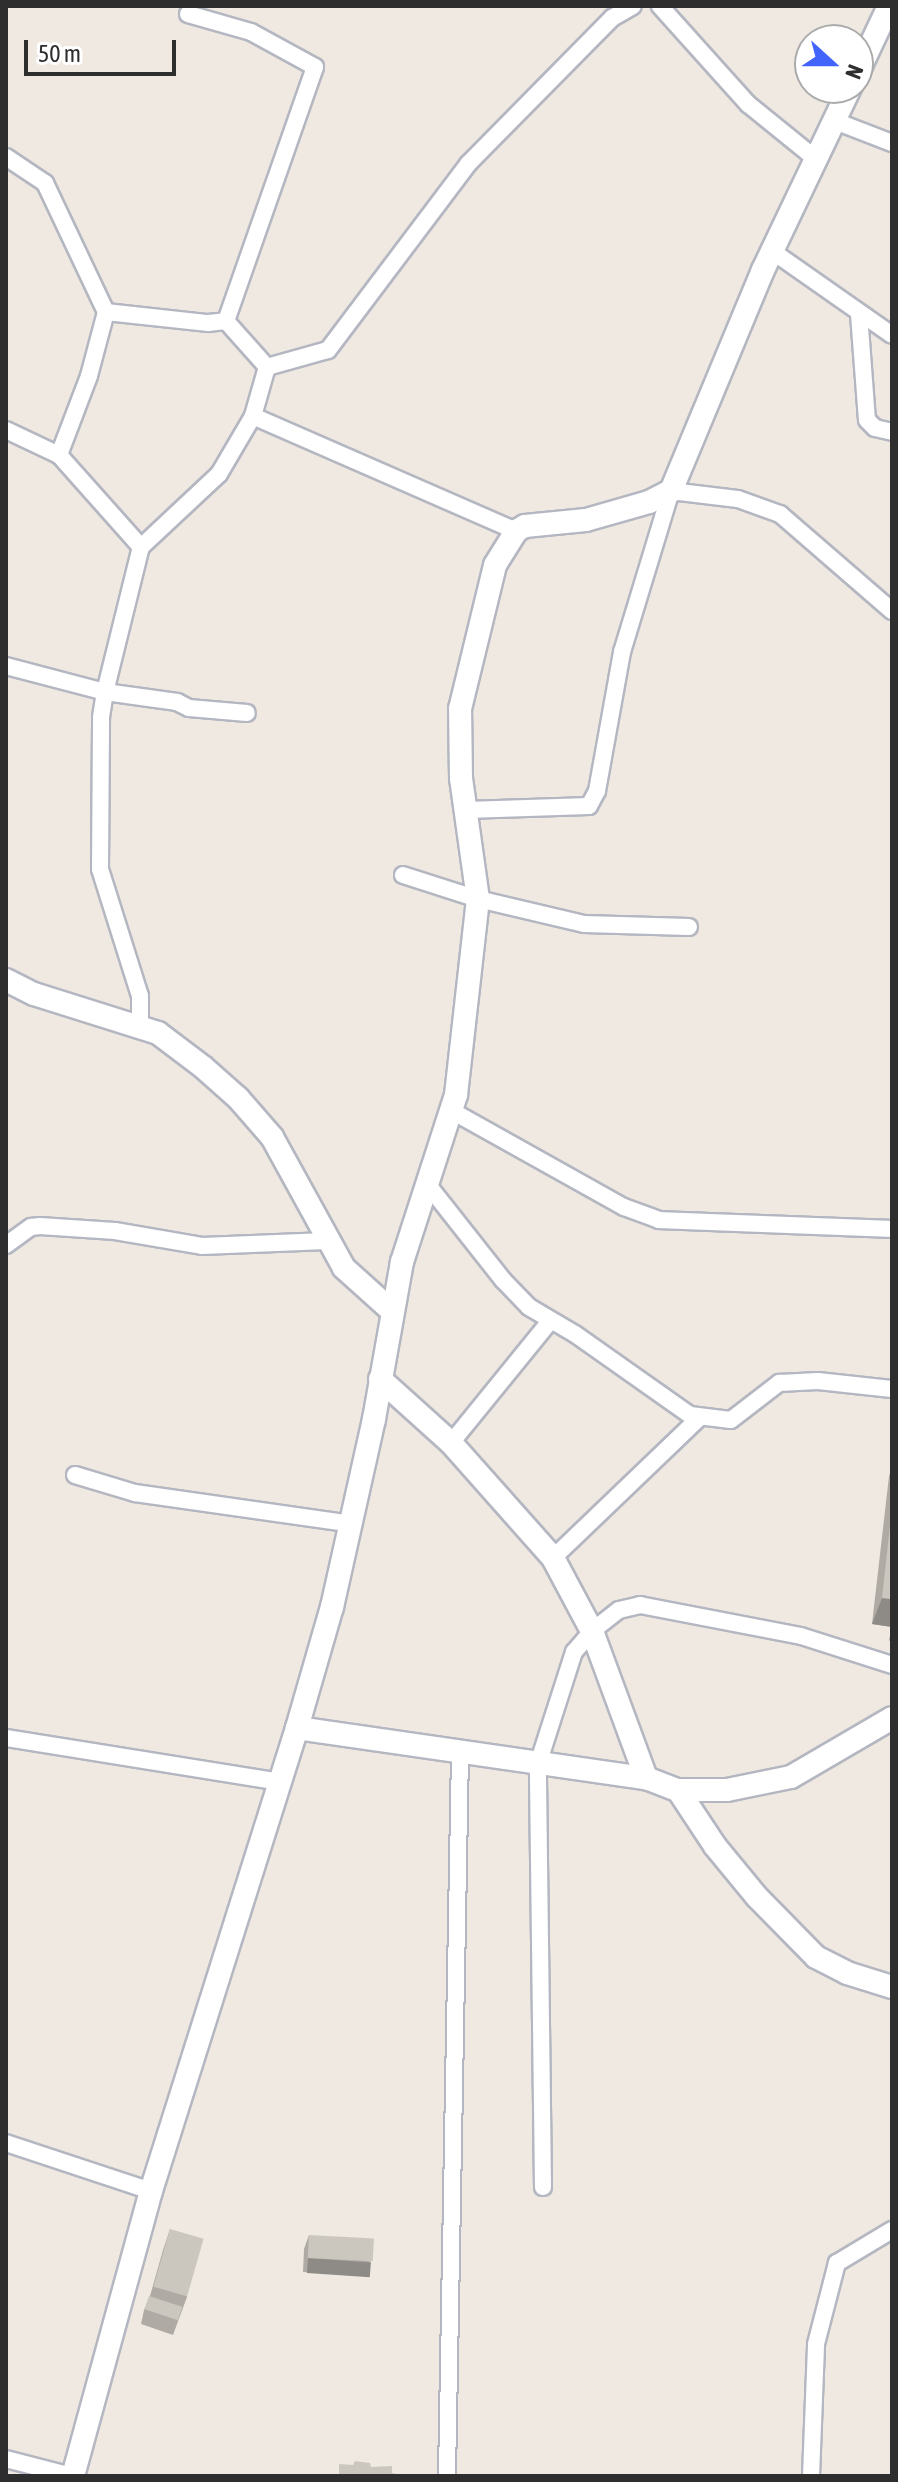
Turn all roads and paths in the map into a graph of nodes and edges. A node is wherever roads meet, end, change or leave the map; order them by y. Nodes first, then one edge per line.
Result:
1 (633, 6) edge
2 (660, 6) edge
3 (889, 6) edge
4 (188, 14) dead end
5 (874, 38) edge
6 (843, 104) edge
7 (835, 121) junction
8 (892, 143) edge
9 (6, 157) edge
10 (816, 159) junction
11 (772, 251) junction
12 (106, 312) junction
13 (859, 314) junction
14 (226, 321) junction
15 (892, 335) edge
16 (267, 367) junction
17 (253, 416) junction
18 (6, 430) edge
19 (892, 432) edge
20 (59, 455) junction
21 (671, 491) junction
22 (516, 531) junction
23 (141, 547) junction
24 (892, 611) edge
25 (6, 666) edge
26 (105, 692) junction
27 (247, 713) dead end
28 (466, 810) junction
29 (403, 875) dead end
30 (478, 899) junction
31 (689, 927) dead end
32 (6, 980) edge
33 (140, 1028) junction
34 (452, 1111) junction
35 (428, 1185) junction
36 (892, 1229) edge
37 (327, 1241) junction
38 (6, 1245) edge
39 (392, 1311) junction
40 (550, 1321) junction
41 (380, 1379) junction
42 (892, 1389) edge
43 (699, 1418) junction
44 (451, 1443) junction
45 (75, 1475) dead end
46 (352, 1524) junction
47 (553, 1558) junction
48 (592, 1631) junction
49 (892, 1665) edge
50 (892, 1718) edge
51 (297, 1728) junction
52 (6, 1738) edge
53 (460, 1753) junction
54 (538, 1764) junction
55 (646, 1778) junction
56 (280, 1782) junction
57 (678, 1790) junction
58 (892, 1987) edge
59 (6, 2143) edge
60 (543, 2187) dead end
61 (151, 2191) junction
62 (892, 2230) edge
63 (6, 2459) edge
64 (73, 2476) edge
65 (447, 2476) edge
66 (811, 2476) edge

1 - 16 street
2 - 10 street
3 - 5 main road
4 - 14 street
6 - 7 main road
7 - 8 street
7 - 10 main road
9 - 12 street
10 - 11 main road
11 - 13 street
11 - 21 main road
12 - 14 street
12 - 20 street
13 - 15 street
13 - 19 street
14 - 16 street
16 - 17 street
17 - 22 street
17 - 23 street
18 - 20 street
20 - 23 street
21 - 22 main road
21 - 24 street
21 - 28 street
22 - 28 main road
23 - 26 street
25 - 26 street
26 - 27 street
26 - 33 street
28 - 30 main road
29 - 30 street
30 - 31 street
30 - 34 main road
32 - 33 main road
33 - 37 main road
34 - 35 main road
34 - 36 street
35 - 39 main road
35 - 40 street
37 - 38 street
37 - 39 main road
39 - 41 main road
40 - 43 street
40 - 44 street
41 - 44 main road
41 - 46 main road
42 - 43 street
43 - 47 street
44 - 47 main road
45 - 46 street
46 - 51 main road
47 - 48 main road
48 - 49 street
48 - 54 street
48 - 55 main road
50 - 57 main road
51 - 53 main road
51 - 56 main road
52 - 56 street
53 - 54 main road
53 - 65 street
54 - 55 main road
54 - 60 street
55 - 57 main road
56 - 61 main road
57 - 58 main road
59 - 61 street
61 - 64 main road
62 - 66 street
63 - 64 street

